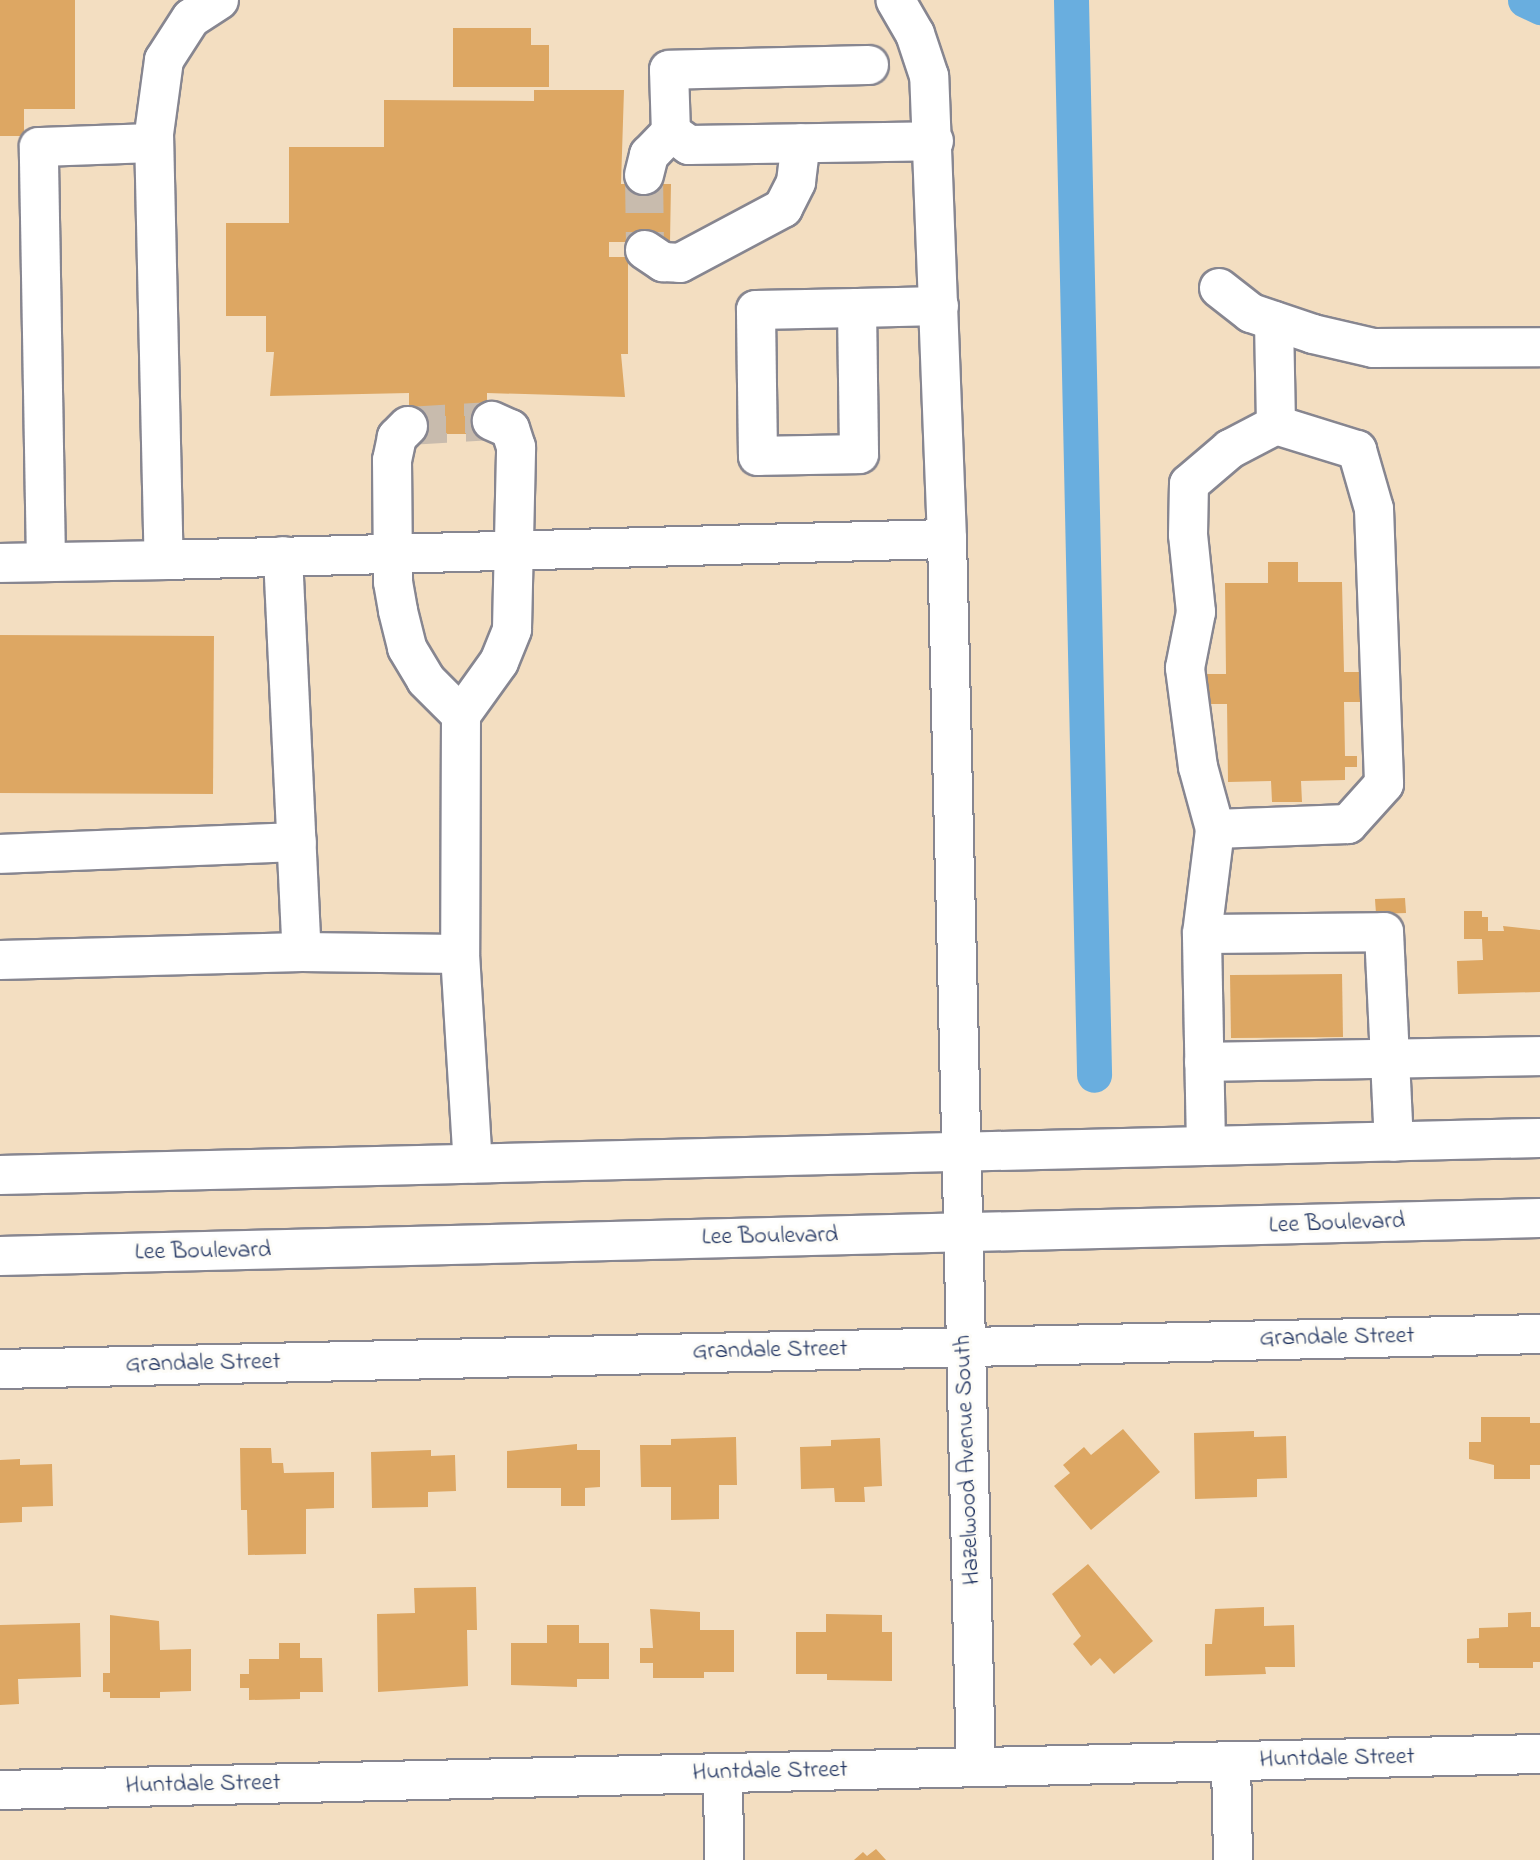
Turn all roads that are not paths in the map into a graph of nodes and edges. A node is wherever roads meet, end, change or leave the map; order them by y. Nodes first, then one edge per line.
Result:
1 (219, 0) edge
2 (895, 0) edge
3 (869, 65) dead end
4 (671, 132) junction
5 (934, 141) junction
6 (154, 143) junction
7 (801, 143) junction
8 (644, 175) tunnel mouth
9 (645, 250) dead end
10 (1219, 288) dead end
11 (939, 306) junction
12 (857, 308) junction
13 (1274, 321) junction
14 (1540, 347) edge
15 (492, 421) dead end
16 (1276, 425) junction
17 (408, 426) dead end
18 (947, 539) junction
19 (517, 549) junction
20 (392, 553) junction
21 (283, 556) junction
22 (164, 560) junction
23 (46, 562) junction
24 (0, 563) edge
25 (461, 715) junction
26 (1215, 829) junction
27 (297, 842) junction
28 (0, 854) edge
29 (1202, 934) junction
30 (302, 952) junction
31 (460, 954) junction
32 (0, 960) edge
33 (1540, 1056) edge
34 (1390, 1058) junction
35 (1204, 1062) junction
36 (1540, 1138) edge
37 (1394, 1142) junction
38 (1206, 1146) junction
39 (963, 1152) junction
40 (473, 1164) junction
41 (0, 1174) edge
42 (1540, 1218) edge
43 (963, 1234) junction
44 (0, 1256) edge
45 (1540, 1334) edge
46 (965, 1347) junction
47 (0, 1369) edge
48 (1540, 1754) edge
49 (1231, 1762) junction
50 (976, 1767) junction
51 (723, 1773) junction
52 (0, 1790) edge
53 (724, 1860) edge
54 (1233, 1860) edge

1 - 6 street
2 - 5 street, Hazelwood Avenue South
3 - 4 street
4 - 7 street
4 - 8 street
5 - 7 street
5 - 11 street, Hazelwood Avenue South
6 - 22 street
6 - 23 street
7 - 9 street
10 - 13 street
11 - 12 street
11 - 18 street, Hazelwood Avenue South
12 - 12 street
13 - 14 street
13 - 16 street
15 - 19 street
16 - 26 street
16 - 26 street
17 - 20 street
18 - 19 street
18 - 39 street, Hazelwood Avenue South
19 - 20 street
19 - 25 street
20 - 21 street
20 - 25 street
21 - 22 street
21 - 27 street
22 - 23 street
23 - 24 street
25 - 31 street
26 - 29 street
27 - 28 street
27 - 30 street
29 - 34 street
29 - 35 street
30 - 31 street
30 - 32 street
31 - 40 street
33 - 34 street
34 - 35 street
34 - 37 street
35 - 38 street
36 - 37 street
37 - 38 street
38 - 39 street
39 - 40 street
39 - 43 street, Hazelwood Avenue South
40 - 41 street
42 - 43 street, Lee Boulevard
43 - 44 street, Lee Boulevard
43 - 46 street, Hazelwood Avenue South
45 - 46 street, Grandale Street
46 - 47 street, Grandale Street
46 - 50 street, Hazelwood Avenue South
48 - 49 street, Huntdale Street
49 - 50 street, Huntdale Street
49 - 54 street
50 - 51 street, Huntdale Street
51 - 52 street, Huntdale Street
51 - 53 street

